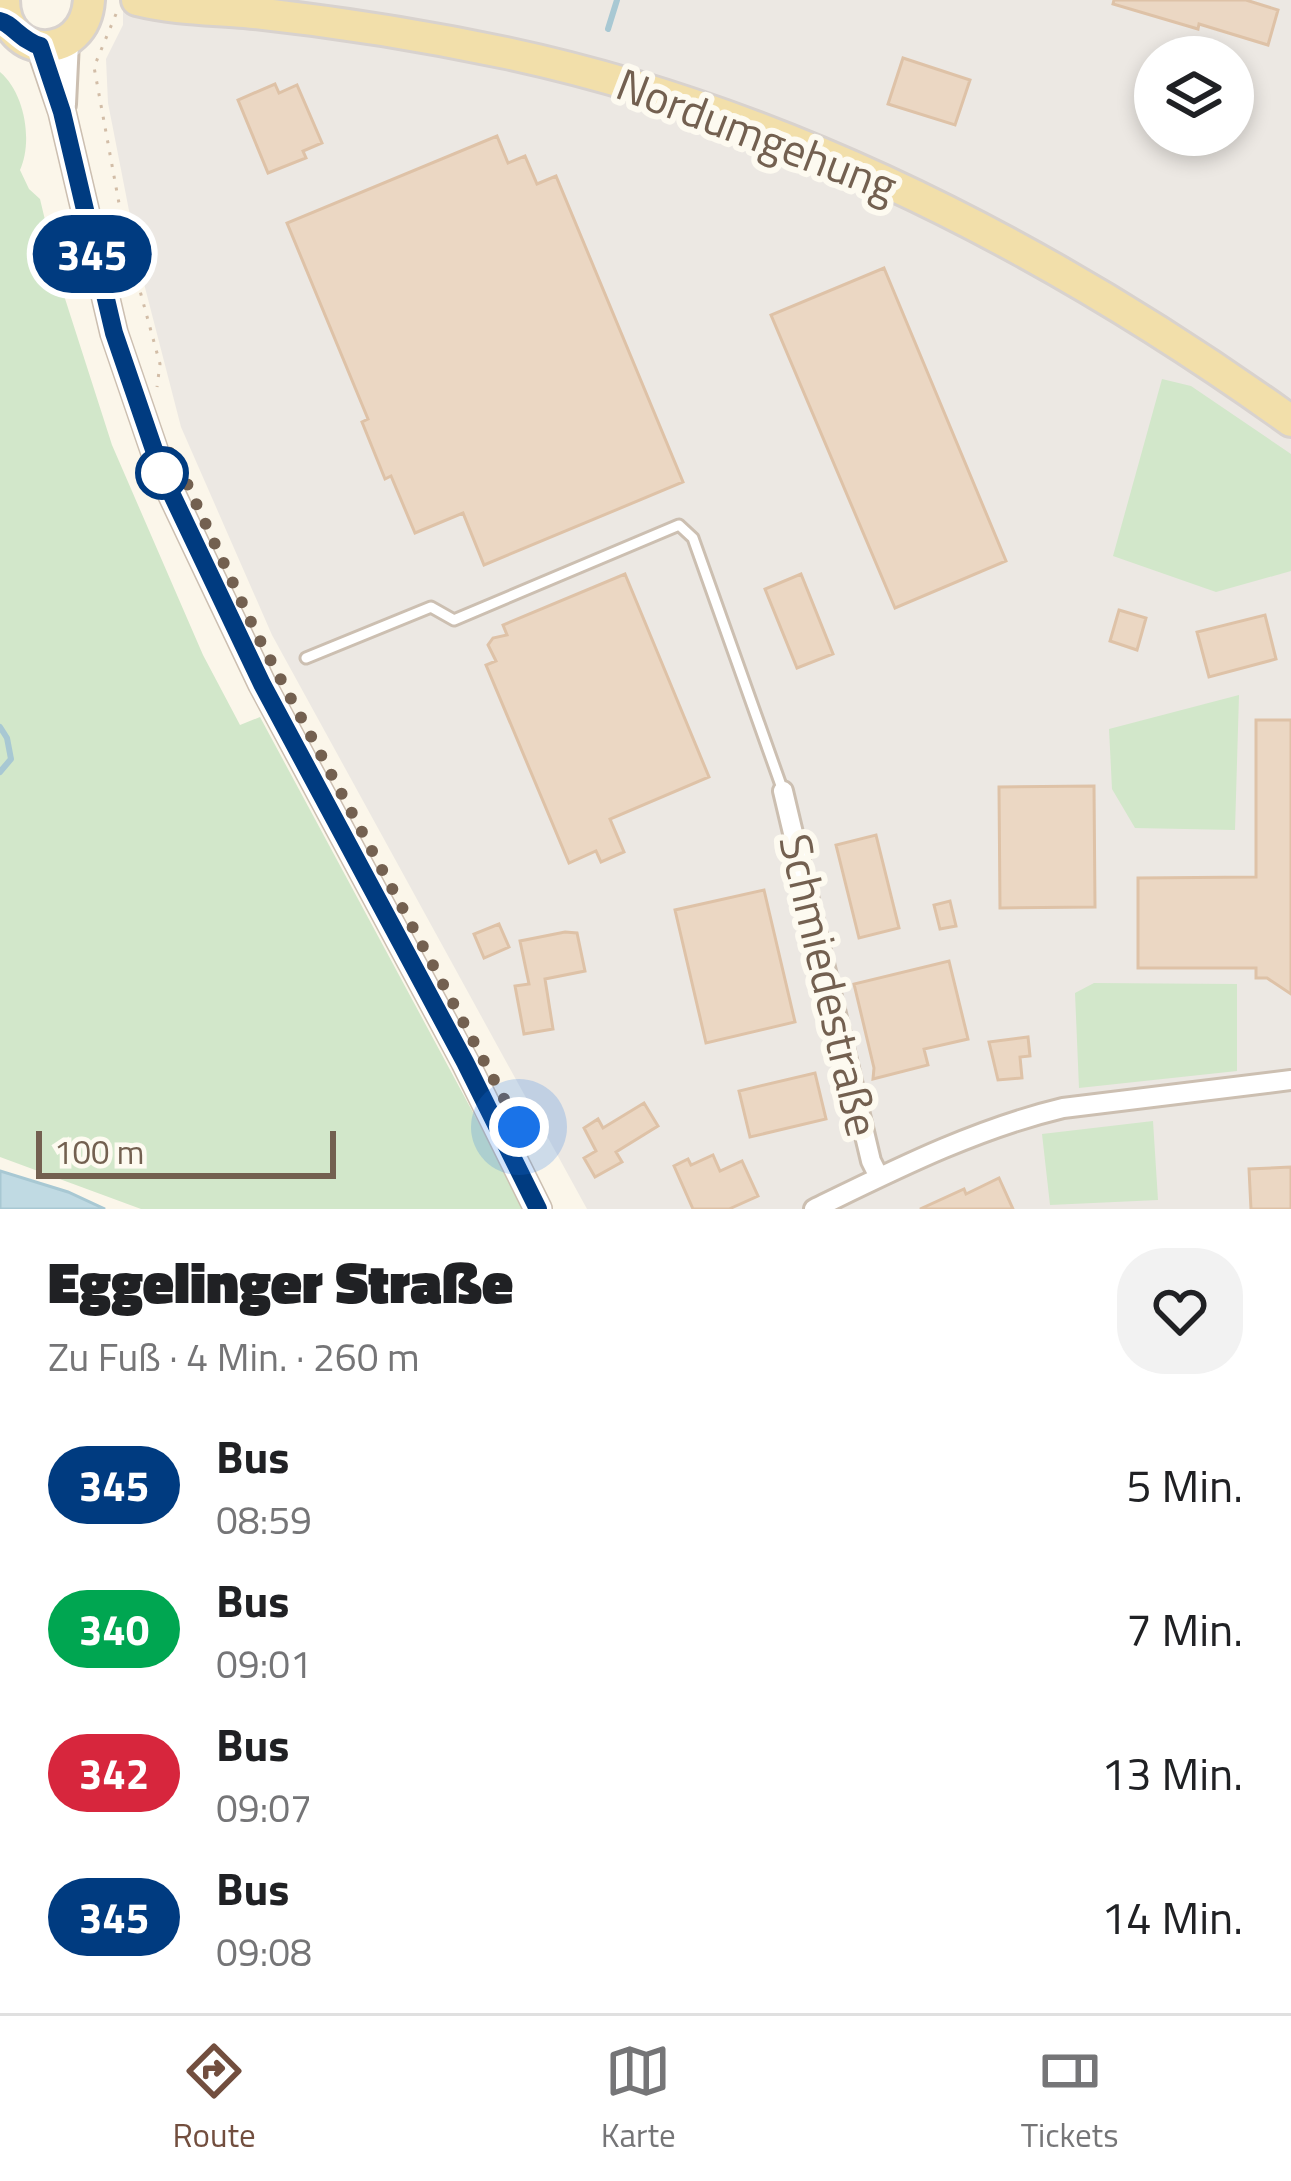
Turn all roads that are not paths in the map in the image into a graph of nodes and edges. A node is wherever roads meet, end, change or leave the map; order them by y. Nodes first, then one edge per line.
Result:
1 (119, 6) edge
2 (4, 14) edge
3 (53, 44) junction
4 (1291, 421) edge
5 (306, 658) dead end
6 (783, 791) joint
7 (1291, 1080) edge
8 (879, 1177) junction
9 (538, 1209) edge
10 (814, 1209) edge

1 - 3 main road
1 - 4 main road, Nordumgehung
2 - 3 main road
3 - 9 street
5 - 6 lane
6 - 8 street, Schmiedestraße
7 - 8 street
8 - 10 street

